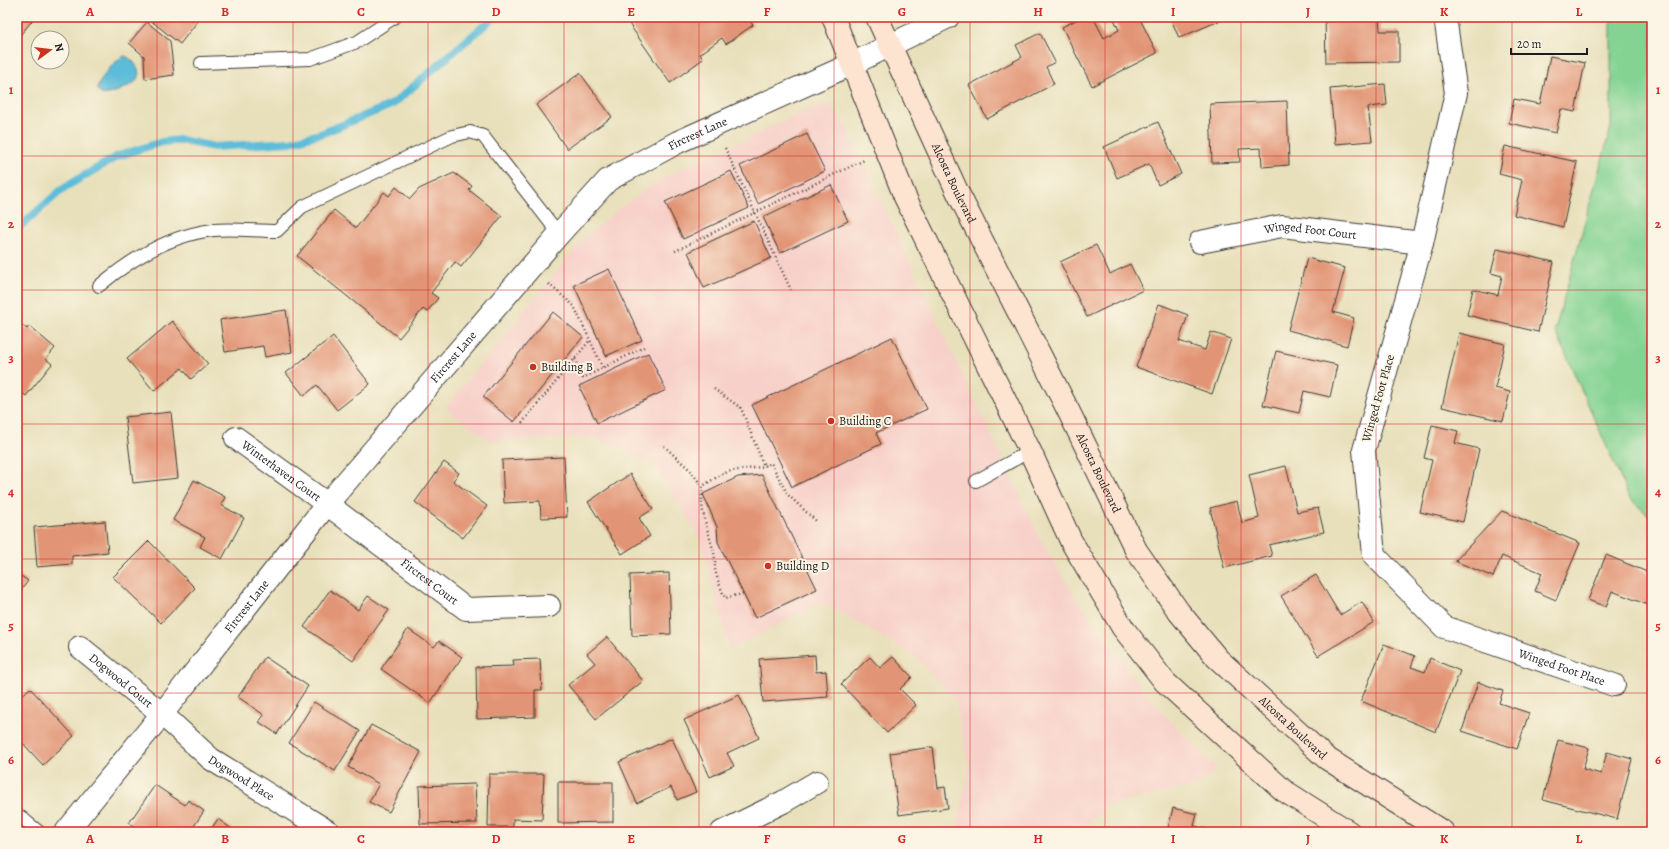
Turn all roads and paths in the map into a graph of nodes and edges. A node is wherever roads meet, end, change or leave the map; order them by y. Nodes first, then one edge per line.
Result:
1 (395, 17) edge
2 (833, 17) edge
3 (877, 17) edge
4 (948, 17) edge
5 (1445, 17) edge
6 (890, 46) junction
7 (201, 62) dead end
8 (852, 64) junction
9 (715, 125) junction
10 (886, 149) junction
11 (755, 213) junction
12 (559, 234) junction
13 (1200, 242) dead end
14 (1422, 243) junction
15 (675, 250) dead end
16 (530, 269) junction
17 (99, 286) dead end
18 (790, 290) dead end
19 (590, 340) junction
20 (646, 346) dead end
21 (575, 359) junction
22 (603, 368) junction
23 (714, 389) dead end
24 (522, 423) dead end
25 (236, 438) dead end
26 (664, 446) dead end
27 (1030, 451) junction
28 (764, 466) junction
29 (976, 480) dead end
30 (703, 486) junction
31 (326, 504) junction
32 (816, 521) dead end
33 (743, 594) dead end
34 (549, 606) dead end
35 (80, 648) dead end
36 (1614, 685) dead end
37 (162, 714) junction
38 (816, 782) dead end
39 (17, 814) edge
40 (39, 832) edge
41 (66, 832) edge
42 (329, 832) edge
43 (722, 832) edge
44 (1349, 832) edge
45 (1443, 832) edge

1 - 7 lane
2 - 8 main road
3 - 6 main road, Alcosta Boulevard
4 - 6 street, Fircrest Lane
5 - 14 street, Winged Foot Place
6 - 8 street, Fircrest Lane
6 - 45 main road, Alcosta Boulevard
8 - 9 street, Fircrest Lane
8 - 10 main road
9 - 11 path
9 - 12 street, Fircrest Lane
10 - 11 path
10 - 27 main road
11 - 15 path
11 - 18 path
12 - 16 street, Fircrest Lane
12 - 17 lane
13 - 14 street, Winged Foot Court
14 - 36 street, Winged Foot Place
16 - 19 path
16 - 31 street, Fircrest Lane
19 - 21 path
19 - 22 path
20 - 22 path
21 - 22 path
21 - 24 path
23 - 28 path
25 - 31 street, Winterhaven Court
26 - 30 path
27 - 29 lane
27 - 44 main road
28 - 30 path
28 - 32 path
30 - 33 path
31 - 34 street, Fircrest Court
31 - 37 street, Fircrest Lane
35 - 37 street, Dogwood Court
37 - 41 street, Fircrest Lane
37 - 42 street, Dogwood Place
38 - 43 street
39 - 40 lane

